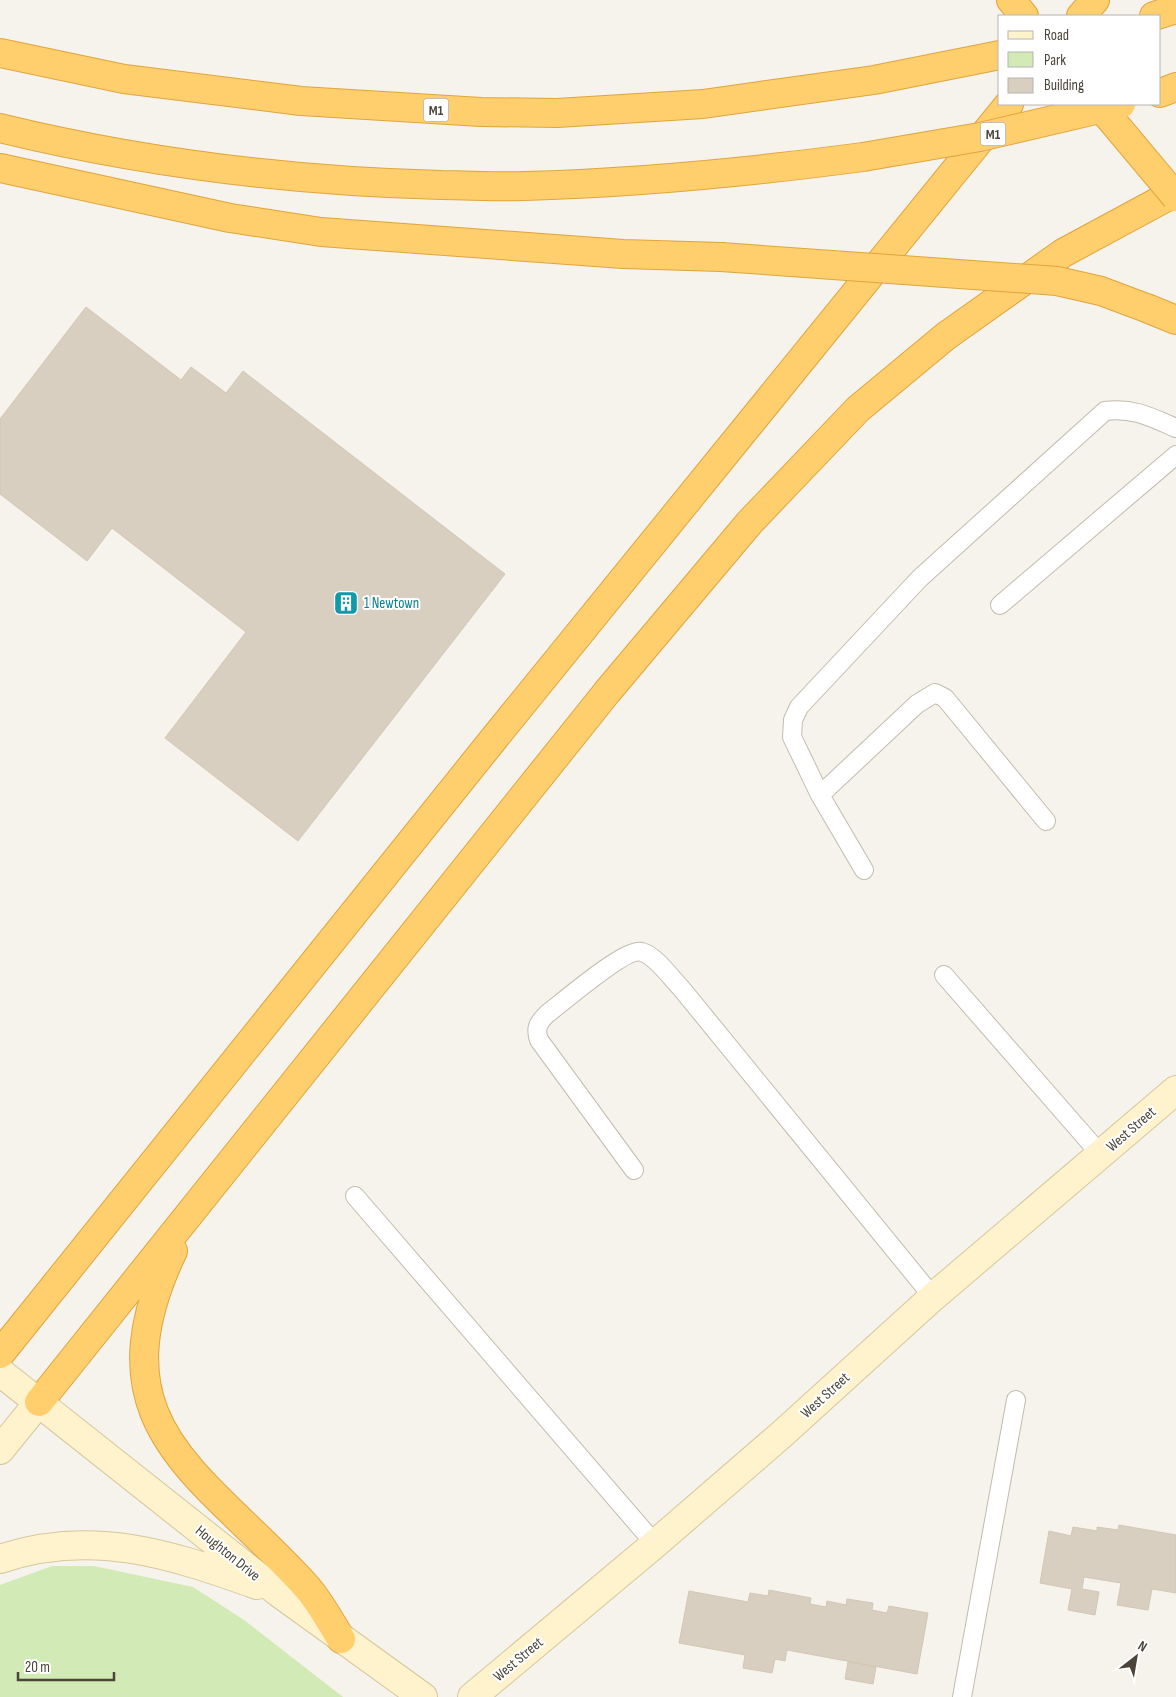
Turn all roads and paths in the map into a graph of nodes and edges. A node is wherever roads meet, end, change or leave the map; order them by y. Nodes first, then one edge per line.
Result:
1 (1011, 0) edge
2 (1095, 0) edge
3 (1176, 9) edge
4 (1023, 15) edge
5 (1082, 15) edge
6 (1157, 15) edge
7 (0, 52) edge
8 (998, 55) edge
9 (1176, 87) edge
10 (1161, 92) edge
11 (1008, 105) edge
12 (1099, 105) edge
13 (1117, 105) edge
14 (0, 128) edge
15 (0, 168) edge
16 (1176, 192) edge
17 (1176, 197) edge
18 (1176, 320) edge
19 (1176, 428) edge
20 (1176, 455) edge
21 (1000, 605) dead end
22 (820, 795) junction
23 (1046, 821) dead end
24 (864, 870) dead end
25 (944, 975) dead end
26 (1176, 1090) edge
27 (1101, 1155) junction
28 (634, 1170) dead end
29 (354, 1196) dead end
30 (191, 1214) junction
31 (933, 1297) junction
32 (0, 1354) edge
33 (0, 1372) edge
34 (1016, 1400) dead end
35 (39, 1402) junction
36 (0, 1450) edge
37 (655, 1544) junction
38 (0, 1559) edge
39 (279, 1593) junction
40 (341, 1639) junction
41 (423, 1697) edge
42 (472, 1697) edge
43 (962, 1697) edge

1 - 4 highway
2 - 5 highway
3 - 6 highway
7 - 8 highway, M1
9 - 10 highway
11 - 32 highway
12 - 17 highway, bridge
13 - 14 highway, M1, bridge
15 - 18 highway, bridge
16 - 30 highway
19 - 22 lane
20 - 21 lane
22 - 23 lane
22 - 24 lane
25 - 27 lane
26 - 27 main road, West Street
27 - 31 main road, West Street
28 - 31 lane
29 - 37 lane
30 - 35 highway
30 - 40 highway
31 - 37 main road, West Street
33 - 35 main road, Houghton Drive
34 - 43 lane
35 - 36 main road
35 - 39 main road, Houghton Drive
37 - 42 main road, West Street
38 - 39 main road
39 - 40 main road, Houghton Drive
40 - 41 main road, Houghton Drive

